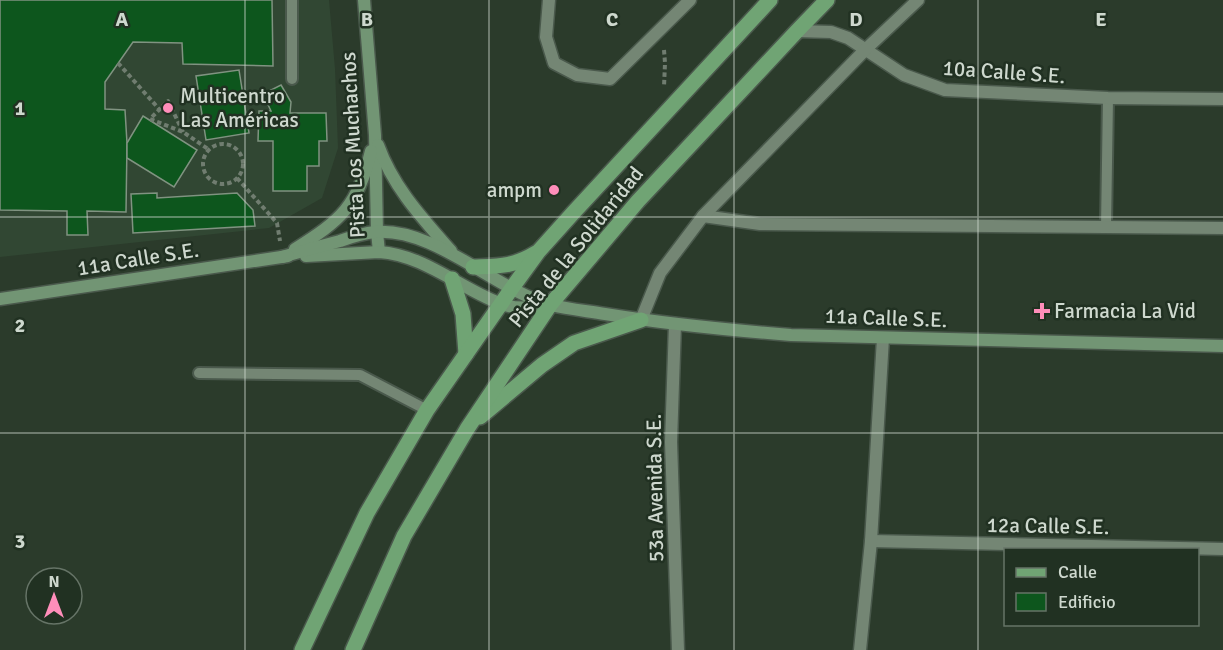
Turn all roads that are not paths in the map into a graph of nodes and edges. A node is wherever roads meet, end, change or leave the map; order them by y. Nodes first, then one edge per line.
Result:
1 (292, 0) edge
2 (364, 0) edge
3 (549, 0) edge
4 (690, 0) edge
5 (770, 0) edge
6 (827, 0) edge
7 (918, 0) edge
8 (797, 31) junction
9 (866, 49) junction
10 (292, 79) dead end
11 (1108, 98) junction
12 (1223, 99) edge
13 (375, 135) junction
14 (703, 216) junction
15 (1106, 227) junction
16 (1223, 228) edge
17 (377, 232) junction
18 (379, 252) junction
19 (538, 252) junction
20 (282, 257) junction
21 (457, 257) junction
22 (473, 267) junction
23 (452, 279) junction
24 (512, 288) junction
25 (0, 299) edge
26 (501, 304) junction
27 (550, 305) junction
28 (642, 320) junction
29 (675, 324) junction
30 (883, 338) junction
31 (1223, 346) edge
32 (466, 354) junction
33 (199, 373) dead end
34 (427, 410) junction
35 (467, 429) junction
36 (872, 541) junction
37 (1179, 548) edge
38 (1199, 548) edge
39 (1223, 549) edge
40 (302, 650) edge
41 (353, 650) edge
42 (678, 650) edge
43 (860, 650) edge

1 - 10 lane
2 - 13 street, Pista Los Muchachos
3 - 4 street
5 - 19 main road, Pista de la Solidaridad
6 - 8 main road, Pista de la Solidaridad
7 - 9 street
8 - 9 street, 10a Calle S.E.
8 - 27 main road, Pista de la Solidaridad
9 - 11 street, 10a Calle S.E.
9 - 14 street
11 - 12 street, 10a Calle S.E.
11 - 15 lane
13 - 17 street, Pista Los Muchachos
13 - 20 street
13 - 21 street
14 - 15 street
14 - 28 street
15 - 16 street
17 - 18 street, Pista Los Muchachos
17 - 20 street, 11a Calle S.E.
17 - 21 street, 11a Calle S.E.
18 - 20 street, 11a Calle S.E.
18 - 23 street, 11a Calle S.E.
19 - 22 main road
19 - 24 main road, Pista de la Solidaridad
20 - 25 street, 11a Calle S.E.
21 - 22 street, 11a Calle S.E.
22 - 24 street, 11a Calle S.E.
23 - 26 street, 11a Calle S.E.
23 - 32 main road
24 - 26 main road, Pista de la Solidaridad
24 - 27 street, 11a Calle S.E.
26 - 27 street, 11a Calle S.E.
26 - 32 main road, Pista de la Solidaridad
27 - 28 street, 11a Calle S.E.
27 - 35 main road, Pista de la Solidaridad
28 - 29 street, 11a Calle S.E.
28 - 35 main road
29 - 30 street, 11a Calle S.E.
29 - 42 street, 53a Avenida S.E.
30 - 31 street, 11a Calle S.E.
30 - 36 street
32 - 34 main road, Pista de la Solidaridad
33 - 34 lane
34 - 40 main road, Pista de la Solidaridad
35 - 41 main road, Pista de la Solidaridad
36 - 37 street, 12a Calle S.E.
36 - 43 street
38 - 39 street, 12a Calle S.E.

